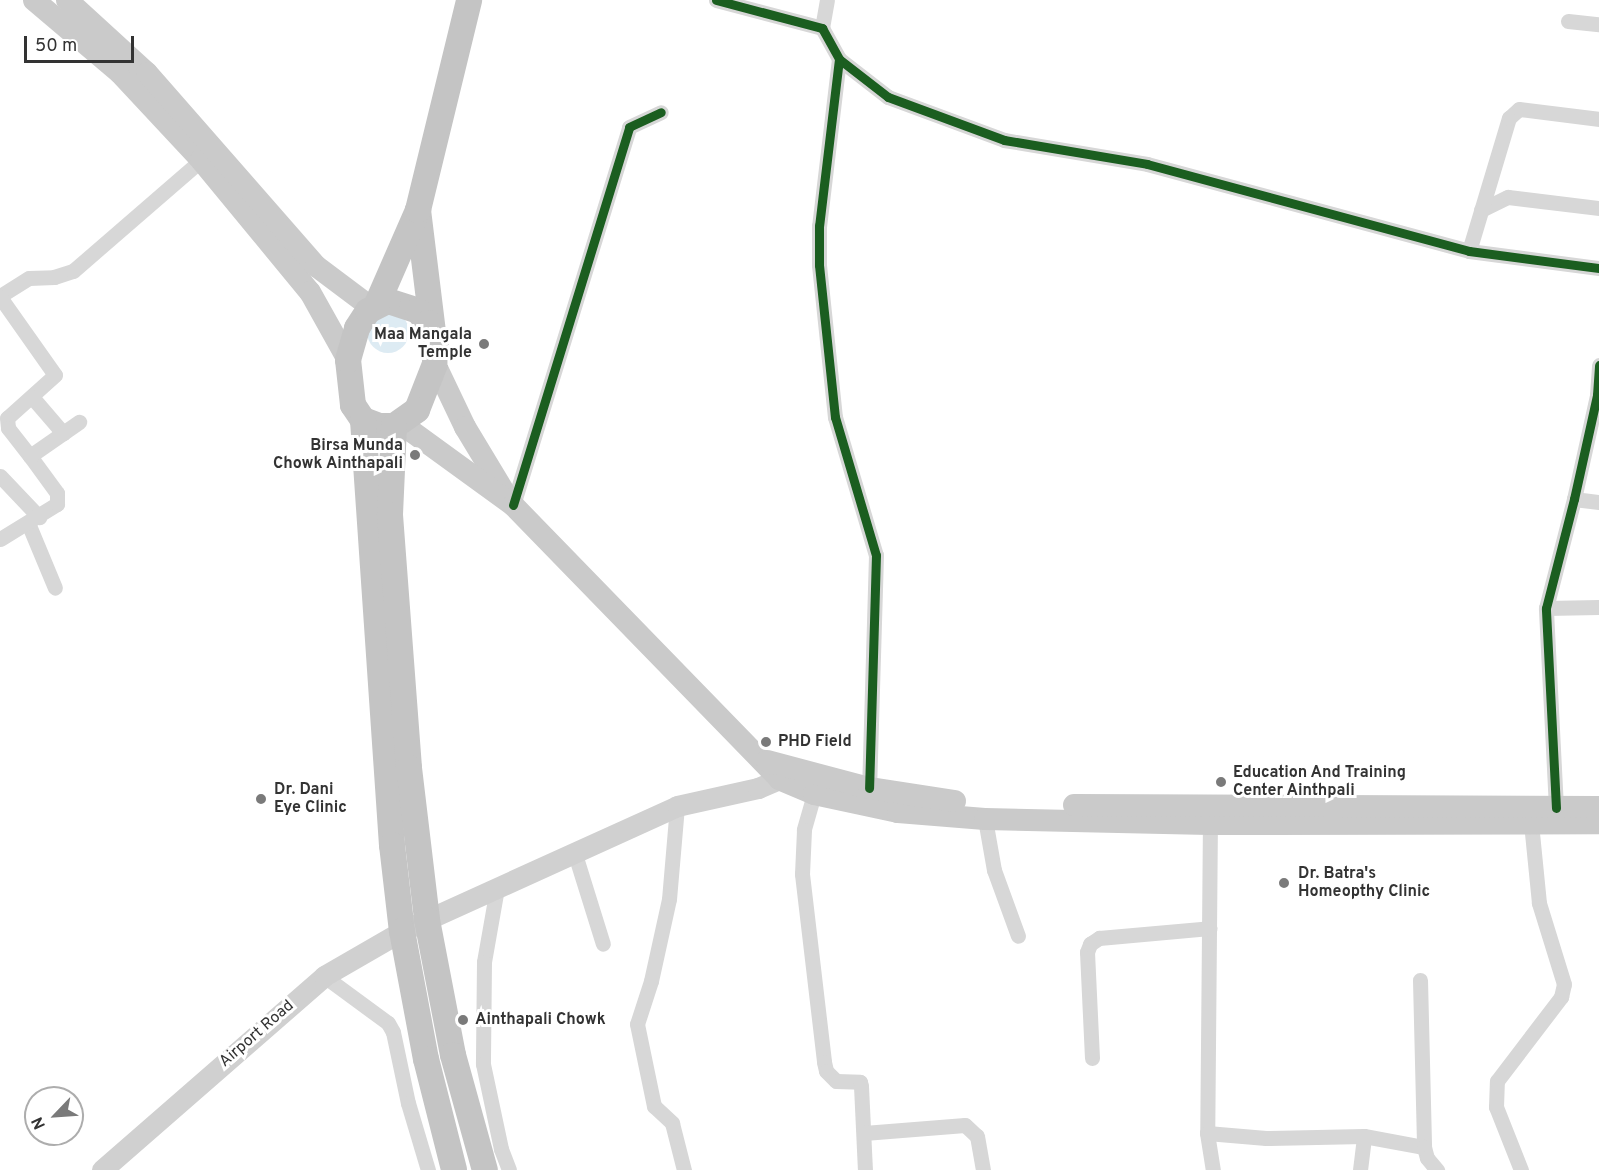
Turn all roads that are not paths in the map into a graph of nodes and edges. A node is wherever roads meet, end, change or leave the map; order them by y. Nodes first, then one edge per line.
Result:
1 (34, 0) edge
2 (67, 0) edge
3 (470, 0) edge
4 (716, 0) edge
5 (827, 0) edge
6 (1568, 21) dead end
7 (1599, 24) edge
8 (822, 28) junction
9 (839, 59) junction
10 (661, 112) dead end
11 (1599, 119) edge
12 (201, 160) junction
13 (1599, 208) edge
14 (418, 210) junction
15 (1481, 210) junction
16 (1469, 251) junction
17 (1599, 268) edge
18 (0, 297) edge
19 (374, 306) junction
20 (433, 334) junction
21 (348, 360) junction
22 (435, 364) junction
23 (1599, 365) edge
24 (32, 397) junction
25 (363, 420) junction
26 (79, 422) dead end
27 (397, 425) junction
28 (63, 433) junction
29 (30, 456) junction
30 (0, 476) edge
31 (1574, 499) junction
32 (1599, 502) edge
33 (513, 505) junction
34 (33, 520) junction
35 (0, 539) edge
36 (55, 588) dead end
37 (1599, 607) edge
38 (1546, 608) junction
39 (789, 775) junction
40 (869, 788) junction
41 (814, 794) junction
42 (677, 806) junction
43 (1599, 807) edge
44 (1556, 808) junction
45 (1211, 814) junction
46 (985, 819) junction
47 (1531, 823) junction
48 (1599, 823) edge
49 (574, 851) junction
50 (497, 888) junction
51 (427, 920) junction
52 (1210, 928) junction
53 (402, 931) junction
54 (1018, 936) dead end
55 (603, 944) dead end
56 (324, 976) junction
57 (1420, 980) dead end
58 (1092, 1058) dead end
59 (864, 1133) junction
60 (1207, 1133) junction
61 (1364, 1136) junction
62 (1424, 1147) junction
63 (102, 1170) edge
64 (428, 1170) edge
65 (454, 1170) edge
66 (485, 1170) edge
67 (509, 1170) edge
68 (684, 1170) edge
69 (865, 1170) edge
70 (983, 1170) edge
71 (1213, 1170) edge
72 (1360, 1170) edge
73 (1437, 1170) edge
74 (1521, 1170) edge

1 - 12 main road
2 - 19 main road
3 - 14 highway
4 - 8 street
5 - 8 street
6 - 7 street
8 - 9 street
9 - 16 street
9 - 40 street
10 - 33 street
11 - 15 street
12 - 18 street
12 - 21 main road
13 - 15 street
14 - 19 highway
14 - 20 highway
15 - 16 street
16 - 17 street
18 - 24 street
19 - 20 highway
19 - 21 highway
20 - 22 highway
21 - 25 highway
22 - 27 highway
22 - 33 main road
23 - 31 street
24 - 28 street
24 - 29 street
25 - 27 highway
25 - 53 highway
26 - 28 street
27 - 33 main road
27 - 51 highway
28 - 29 street
29 - 34 street
30 - 34 street
31 - 32 street
31 - 38 street
33 - 39 main road
34 - 35 street
34 - 36 street
37 - 38 street
38 - 44 street
39 - 40 main road
39 - 41 main road
39 - 42 main road, Airport Road
40 - 45 main road
41 - 46 main road
41 - 59 street
42 - 49 main road, Airport Road
42 - 68 street
43 - 44 main road
44 - 45 main road
45 - 46 main road
45 - 47 main road
45 - 52 street
46 - 54 street
47 - 48 main road
47 - 74 street
49 - 50 main road, Airport Road
49 - 55 street
50 - 51 main road, Airport Road
50 - 67 street
51 - 53 main road, Airport Road
51 - 66 highway
52 - 58 street
52 - 60 street
53 - 56 main road, Airport Road
53 - 65 highway
56 - 63 main road, Airport Road
56 - 64 street
57 - 62 street
59 - 69 street
59 - 70 street
60 - 61 street
60 - 71 street
61 - 62 street
61 - 72 street
62 - 73 street

